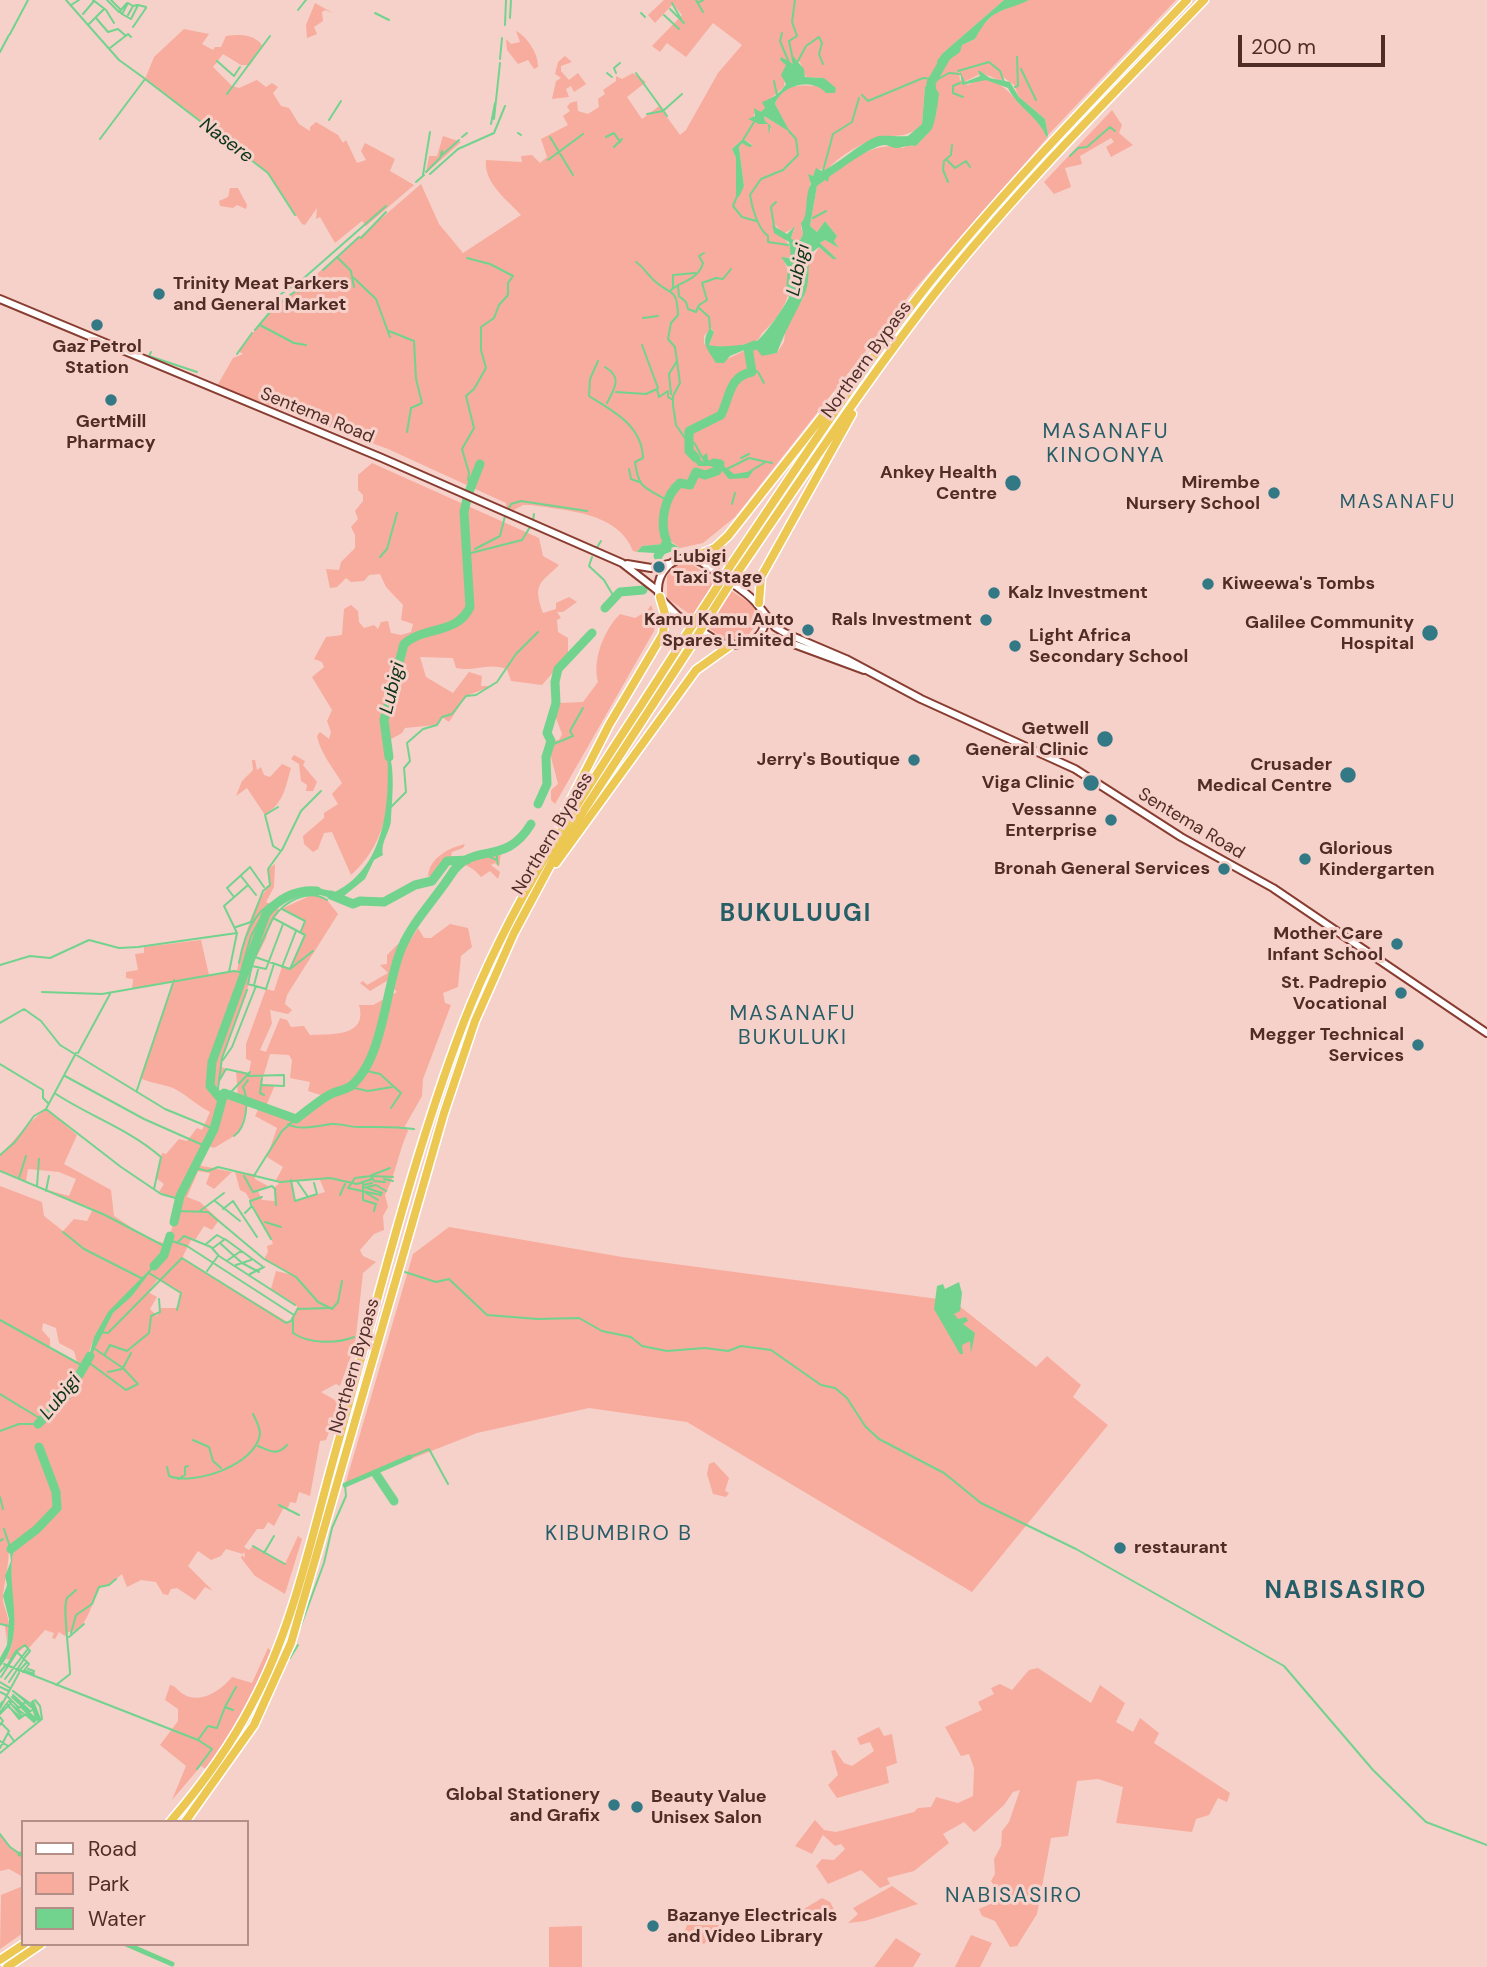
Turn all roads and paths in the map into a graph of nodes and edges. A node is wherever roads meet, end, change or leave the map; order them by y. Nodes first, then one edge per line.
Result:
1 (1187, 0) edge
2 (1204, 0) edge
3 (0, 299) edge
4 (884, 342) junction
5 (878, 369) junction
6 (691, 558) junction
7 (622, 563) junction
8 (670, 564) junction
9 (720, 591) junction
10 (659, 594) junction
11 (760, 606) junction
12 (703, 618) junction
13 (753, 641) junction
14 (731, 645) junction
15 (864, 670) junction
16 (524, 891) junction
17 (533, 894) junction
18 (1487, 1033) edge
19 (172, 1820) edge
20 (186, 1820) edge
21 (21, 1946) edge
22 (38, 1946) edge
23 (0, 1960) edge
24 (7, 1967) edge

1 - 4 highway, Northern Bypass
2 - 5 highway, Northern Bypass
3 - 7 main road, Sentema Road
4 - 6 highway
4 - 9 highway, Northern Bypass, bridge
5 - 9 highway, Northern Bypass, bridge
5 - 11 highway
6 - 8 main road, Sentema Road
6 - 11 main road, Sentema Road
7 - 8 main road, Sentema Road
7 - 10 main road, Sentema Road
8 - 10 main road
9 - 12 highway, Northern Bypass
10 - 14 main road, Sentema Road
10 - 16 highway
11 - 13 main road
11 - 15 main road, Sentema Road
12 - 16 highway, Northern Bypass, bridge
12 - 17 highway, Northern Bypass, bridge
13 - 14 main road, Sentema Road
13 - 15 main road, Sentema Road
14 - 17 highway
15 - 18 main road, Sentema Road
16 - 19 highway, Northern Bypass
17 - 20 highway, Northern Bypass
21 - 23 highway
22 - 24 highway

